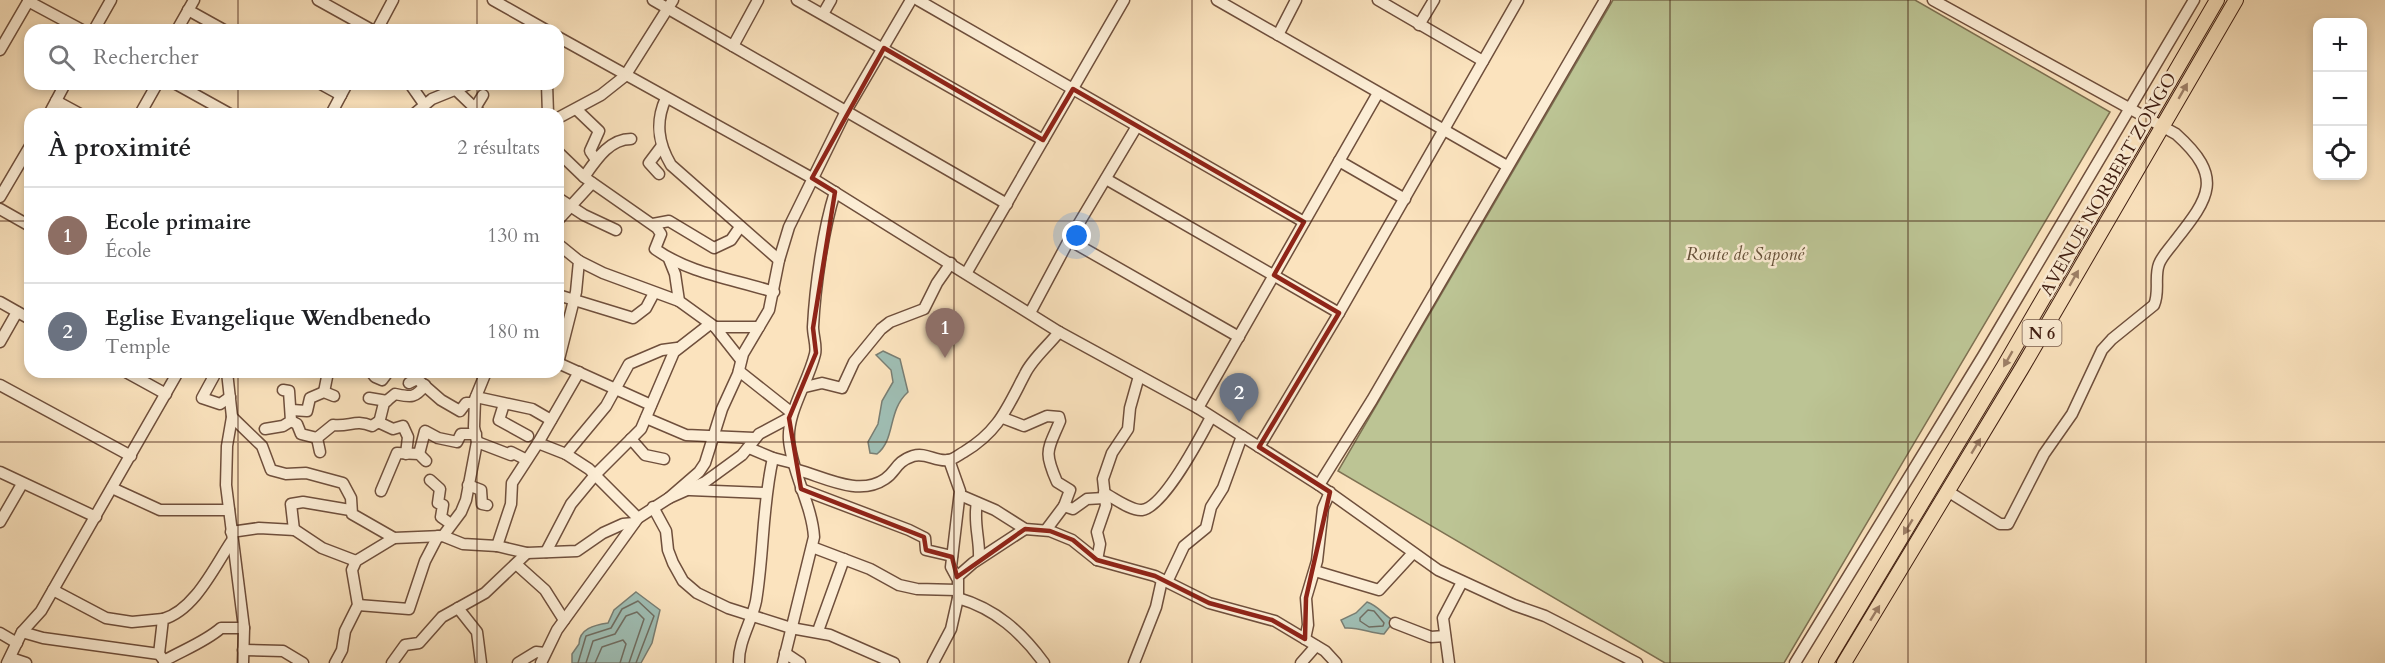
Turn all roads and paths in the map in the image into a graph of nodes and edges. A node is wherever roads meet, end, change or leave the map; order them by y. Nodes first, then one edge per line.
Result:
1 (29, 0) edge
2 (111, 0) edge
3 (194, 0) edge
4 (318, 0) edge
5 (393, 0) edge
6 (493, 0) edge
7 (653, 0) edge
8 (758, 0) edge
9 (797, 0) edge
10 (831, 0) edge
11 (911, 0) edge
12 (918, 0) edge
13 (1124, 0) edge
14 (1217, 0) edge
15 (1296, 0) edge
16 (1378, 0) edge
17 (1434, 0) edge
18 (1518, 0) edge
19 (1605, 0) edge
20 (1933, 0) edge
21 (2194, 0) edge
22 (2217, 0) edge
23 (2236, 0) edge
24 (671, 4) edge
25 (188, 10) junction
26 (824, 14) junction
27 (71, 24) edge
28 (97, 24) edge
29 (180, 24) edge
30 (213, 24) edge
31 (361, 24) edge
32 (380, 24) edge
33 (534, 24) edge
34 (1419, 25) junction
35 (1278, 35) junction
36 (564, 40) edge
37 (733, 46) junction
38 (884, 48) junction
39 (0, 50) edge
40 (1483, 62) junction
41 (625, 76) junction
42 (1073, 89) junction
43 (62, 90) edge
44 (154, 90) edge
45 (187, 90) edge
46 (332, 90) edge
47 (344, 90) edge
48 (414, 90) edge
49 (456, 90) joint
50 (546, 90) edge
51 (1378, 93) junction
52 (341, 95) junction
53 (483, 95) dead end
54 (666, 98) junction
55 (56, 101) junction
56 (424, 104) junction
57 (52, 108) edge
58 (69, 108) edge
59 (143, 108) edge
60 (219, 108) edge
61 (333, 108) edge
62 (420, 108) edge
63 (472, 108) edge
64 (478, 108) edge
65 (548, 108) edge
66 (576, 108) junction
67 (2130, 108) junction
68 (846, 111) junction
69 (564, 115) edge
70 (2148, 119) junction
71 (1137, 126) junction
72 (2162, 126) junction
73 (1444, 131) junction
74 (631, 139) dead end
75 (1043, 140) junction
76 (661, 147) junction
77 (24, 156) edge
78 (564, 158) edge
79 (596, 160) junction
80 (1339, 161) junction
81 (1507, 166) junction
82 (659, 174) dead end
83 (812, 178) junction
84 (1106, 179) junction
85 (588, 180) junction
86 (835, 192) junction
87 (0, 197) edge
88 (1405, 199) junction
89 (564, 202) edge
90 (1007, 204) junction
91 (569, 206) junction
92 (0, 209) edge
93 (564, 212) edge
94 (1304, 222) junction
95 (24, 223) edge
96 (653, 224) junction
97 (740, 227) junction
98 (616, 230) dead end
99 (1069, 240) junction
100 (564, 249) edge
101 (669, 259) junction
102 (778, 260) junction
103 (579, 261) junction
104 (951, 263) junction
105 (967, 272) junction
106 (1274, 275) junction
107 (774, 292) junction
108 (654, 293) junction
109 (564, 297) edge
110 (573, 299) junction
111 (679, 301) junction
112 (0, 302) edge
113 (17, 312) junction
114 (1030, 313) junction
115 (1340, 314) junction
116 (24, 316) edge
117 (712, 326) junction
118 (759, 327) junction
119 (1059, 332) junction
120 (564, 337) edge
121 (1239, 337) junction
122 (0, 342) edge
123 (678, 348) junction
124 (741, 360) junction
125 (564, 366) edge
126 (740, 371) junction
127 (579, 372) junction
128 (1139, 376) junction
129 (137, 378) edge
130 (175, 378) edge
131 (213, 378) edge
132 (228, 378) edge
133 (328, 378) edge
134 (484, 378) edge
135 (416, 380) edge
136 (0, 385) edge
137 (805, 387) junction
138 (616, 388) junction
139 (283, 390) dead end
140 (166, 394) junction
141 (230, 397) junction
142 (369, 398) dead end
143 (475, 400) junction
144 (387, 401) junction
145 (504, 404) junction
146 (651, 405) junction
147 (1198, 408) junction
148 (291, 416) junction
149 (791, 416) junction
150 (232, 417) junction
151 (646, 417) junction
152 (1211, 417) junction
153 (1003, 418) junction
154 (551, 420) junction
155 (379, 423) junction
156 (265, 429) dead end
157 (1242, 436) junction
158 (317, 438) junction
159 (476, 438) junction
160 (715, 438) junction
161 (631, 439) junction
162 (533, 440) junction
163 (752, 443) junction
164 (1259, 447) junction
165 (320, 452) dead end
166 (406, 453) junction
167 (566, 454) junction
168 (130, 456) junction
169 (773, 458) junction
170 (525, 459) junction
171 (664, 459) dead end
172 (949, 460) junction
173 (795, 466) junction
174 (0, 472) edge
175 (595, 475) junction
176 (430, 480) dead end
177 (22, 484) junction
178 (468, 485) junction
179 (1319, 485) junction
180 (112, 488) junction
181 (801, 489) junction
182 (690, 490) junction
183 (381, 491) dead end
184 (1330, 492) junction
185 (1948, 492) junction
186 (766, 493) junction
187 (960, 495) junction
188 (1104, 495) junction
189 (669, 498) junction
190 (977, 503) junction
191 (487, 506) dead end
192 (1064, 506) junction
193 (653, 507) junction
194 (229, 510) junction
195 (351, 510) junction
196 (96, 517) junction
197 (636, 520) junction
198 (0, 522) edge
199 (451, 524) junction
200 (1025, 529) junction
201 (294, 530) junction
202 (1046, 530) junction
203 (440, 536) junction
204 (231, 537) junction
205 (394, 537) junction
206 (497, 546) junction
207 (812, 547) junction
208 (546, 552) junction
209 (527, 553) junction
210 (1413, 553) junction
211 (952, 556) junction
212 (980, 558) junction
213 (844, 559) junction
214 (1097, 560) junction
215 (356, 561) junction
216 (516, 564) junction
217 (1315, 571) junction
218 (957, 577) junction
219 (1164, 581) junction
220 (1462, 582) junction
221 (53, 590) junction
222 (957, 594) junction
223 (358, 605) junction
224 (459, 608) junction
225 (753, 615) junction
226 (163, 619) junction
227 (564, 620) junction
228 (1395, 623) dead end
229 (244, 628) junction
230 (791, 628) junction
231 (818, 631) junction
232 (22, 632) junction
233 (0, 633) edge
234 (1445, 636) junction
235 (1305, 639) junction
236 (17, 643) junction
237 (1316, 646) junction
238 (243, 650) junction
239 (141, 652) junction
240 (543, 658) edge
241 (784, 658) edge
242 (163, 659) edge
243 (9, 660) edge
244 (26, 663) edge
245 (135, 663) edge
246 (243, 663) edge
247 (303, 663) edge
248 (335, 663) edge
249 (392, 663) edge
250 (481, 663) edge
251 (518, 663) edge
252 (739, 663) edge
253 (800, 663) edge
254 (894, 663) edge
255 (933, 663) edge
256 (1044, 663) edge
257 (1134, 663) edge
258 (1301, 663) edge
259 (1336, 663) edge
260 (1449, 663) edge
261 (1637, 663) edge
262 (1795, 663) edge
263 (1826, 663) edge
264 (1844, 663) edge

1 - 27 street
1 - 39 street
2 - 28 street
3 - 25 street
4 - 31 street
5 - 32 street
6 - 33 street
7 - 24 street
8 - 37 street
9 - 26 street
10 - 26 street
11 - 38 street
12 - 42 street
13 - 42 street
14 - 35 street
15 - 35 street
16 - 34 street
17 - 34 street
18 - 40 street
19 - 81 street
20 - 67 street
21 - 67 street
22 - 70 main road, AVENUE NORBERT ZONGO / N 6
72 -> 23 main road, AVENUE NORBERT ZONGO / N 6
24 - 37 street
24 - 41 street
25 - 29 street
25 - 30 street
26 - 38 street
34 - 40 street
35 - 51 street
36 - 41 street
37 - 68 street
38 - 68 street
38 - 75 street
40 - 73 street
41 - 54 street
41 - 66 street
42 - 71 street
42 - 75 street
43 - 55 street
44 - 59 street
45 - 60 street
46 - 52 street
47 - 52 street
48 - 56 street
49 - 56 street
49 - 63 street
50 - 65 street
51 - 73 street
51 - 80 street
52 - 61 street
53 - 64 street
54 - 76 street
54 - 83 street
55 - 57 street
55 - 58 street
56 - 62 street
66 - 69 street
66 - 79 street
67 - 70 street
67 - 262 street
68 - 83 street
68 - 90 street
70 - 72 street
70 -> 263 main road, AVENUE NORBERT ZONGO / N 6
71 - 84 street
71 - 94 street
185 -> 72 main road, AVENUE NORBERT ZONGO / N 6
72 - 185 street
73 - 81 street
73 - 88 street
74 - 79 street
75 - 90 street
76 - 82 street
76 - 97 street
77 - 87 street
78 - 85 street
79 - 85 street
80 - 88 street
80 - 94 street
81 - 179 street
83 - 86 street
83 - 102 street
84 - 99 street
84 - 106 street
85 - 91 street
85 - 96 street
86 - 104 street
86 - 137 street
88 - 115 street
89 - 91 street
90 - 105 street
91 - 93 street
91 - 98 street
92 - 95 street
94 - 106 street
96 - 97 street
96 - 101 street
97 - 102 street
99 - 114 street
99 - 121 street
100 - 103 street
101 - 107 street
101 - 111 street
102 - 107 street
103 - 108 street
103 - 110 street
104 - 105 street
104 - 137 street
105 - 114 street
106 - 115 street
106 - 121 street
107 - 118 street
108 - 110 street
108 - 111 street
109 - 110 street
110 - 120 street
111 - 117 street
112 - 113 street
113 - 116 street
113 - 122 street
114 - 119 street
115 - 164 street
117 - 118 street
117 - 123 street
117 - 124 street
118 - 124 street
119 - 128 street
119 - 153 street
121 - 147 street
123 - 138 street
123 - 146 street
124 - 126 street
125 - 127 street
126 - 149 street
126 - 160 street
127 - 138 street
127 - 154 street
128 - 147 street
128 - 188 street
129 - 140 street
130 - 140 street
131 - 141 street
132 - 141 street
133 - 148 street
134 - 143 street
135 - 143 street
135 - 144 street
136 - 168 street
137 - 149 street
138 - 146 street
138 - 167 street
139 - 148 street
140 - 168 street
141 - 150 street
142 - 144 street
143 - 145 street
143 - 159 street
144 - 155 street
145 - 154 street
145 - 162 street
146 - 151 street
147 - 152 street
148 - 156 street
148 - 158 street
149 - 163 street
149 - 173 street
150 - 194 street
150 - 195 street
151 - 160 street
151 - 161 street
152 - 157 street
152 - 188 street
153 - 172 street
153 - 192 street
154 - 162 street
155 - 158 street
155 - 166 street
157 - 164 street
157 - 219 street
158 - 165 street
159 - 166 street
159 - 170 street
159 - 178 street
160 - 163 street
160 - 189 street
161 - 171 street
161 - 175 street
162 - 167 street
162 - 170 street
163 - 169 street
163 - 182 street
164 - 179 street
166 - 183 street
167 - 175 street
168 - 180 street
169 - 173 street
169 - 186 street
170 - 206 street
172 - 173 street
172 - 187 street
173 - 181 street
174 - 177 street
175 - 197 street
175 - 208 street
176 - 199 street
177 - 196 street
177 - 198 street
178 - 191 street
178 - 199 street
179 - 184 street
180 - 194 street
180 - 196 street
181 - 207 street
181 - 211 street
182 - 186 street
182 - 189 street
184 - 210 street
184 - 217 street
264 -> 185 main road, AVENUE NORBERT ZONGO / N 6
186 - 225 street
187 - 190 street
187 - 211 street
188 - 192 street
188 - 214 street
189 - 193 street
190 - 200 street
190 - 212 street
192 - 202 street
193 - 197 street
193 - 225 street
194 - 204 street
195 - 201 street
195 - 205 street
196 - 221 street
197 - 208 street
197 - 227 street
199 - 203 street
200 - 202 street
200 - 212 street
201 - 204 street
201 - 215 street
202 - 214 street
203 - 205 street
203 - 206 street
203 - 223 street
204 - 226 street
204 - 229 street
205 - 215 street
206 - 209 street
207 - 213 street
207 - 230 street
208 - 209 street
209 - 216 street
210 - 217 street
210 - 220 street
211 - 218 street
212 - 218 street
213 - 222 street
213 - 231 street
214 - 219 street
215 - 223 street
216 - 224 street
216 - 227 street
217 - 235 street
218 - 222 street
219 - 235 street
219 - 257 street
220 - 234 street
220 - 261 street
221 - 226 street
221 - 232 street
222 - 255 street
222 - 256 street
223 - 248 street
224 - 249 street
224 - 250 street
225 - 230 street
225 - 252 street
226 - 242 street
227 - 240 street
228 - 234 street
229 - 238 street
229 - 242 street
230 - 231 street
230 - 241 street
231 - 254 street
232 - 236 street
232 - 239 street
233 - 236 street
234 - 260 street
235 - 237 street
236 - 243 street
237 - 258 street
237 - 259 street
238 - 246 street
238 - 247 street
239 - 242 street
239 - 245 street
240 - 251 street
241 - 253 street
243 - 244 street

